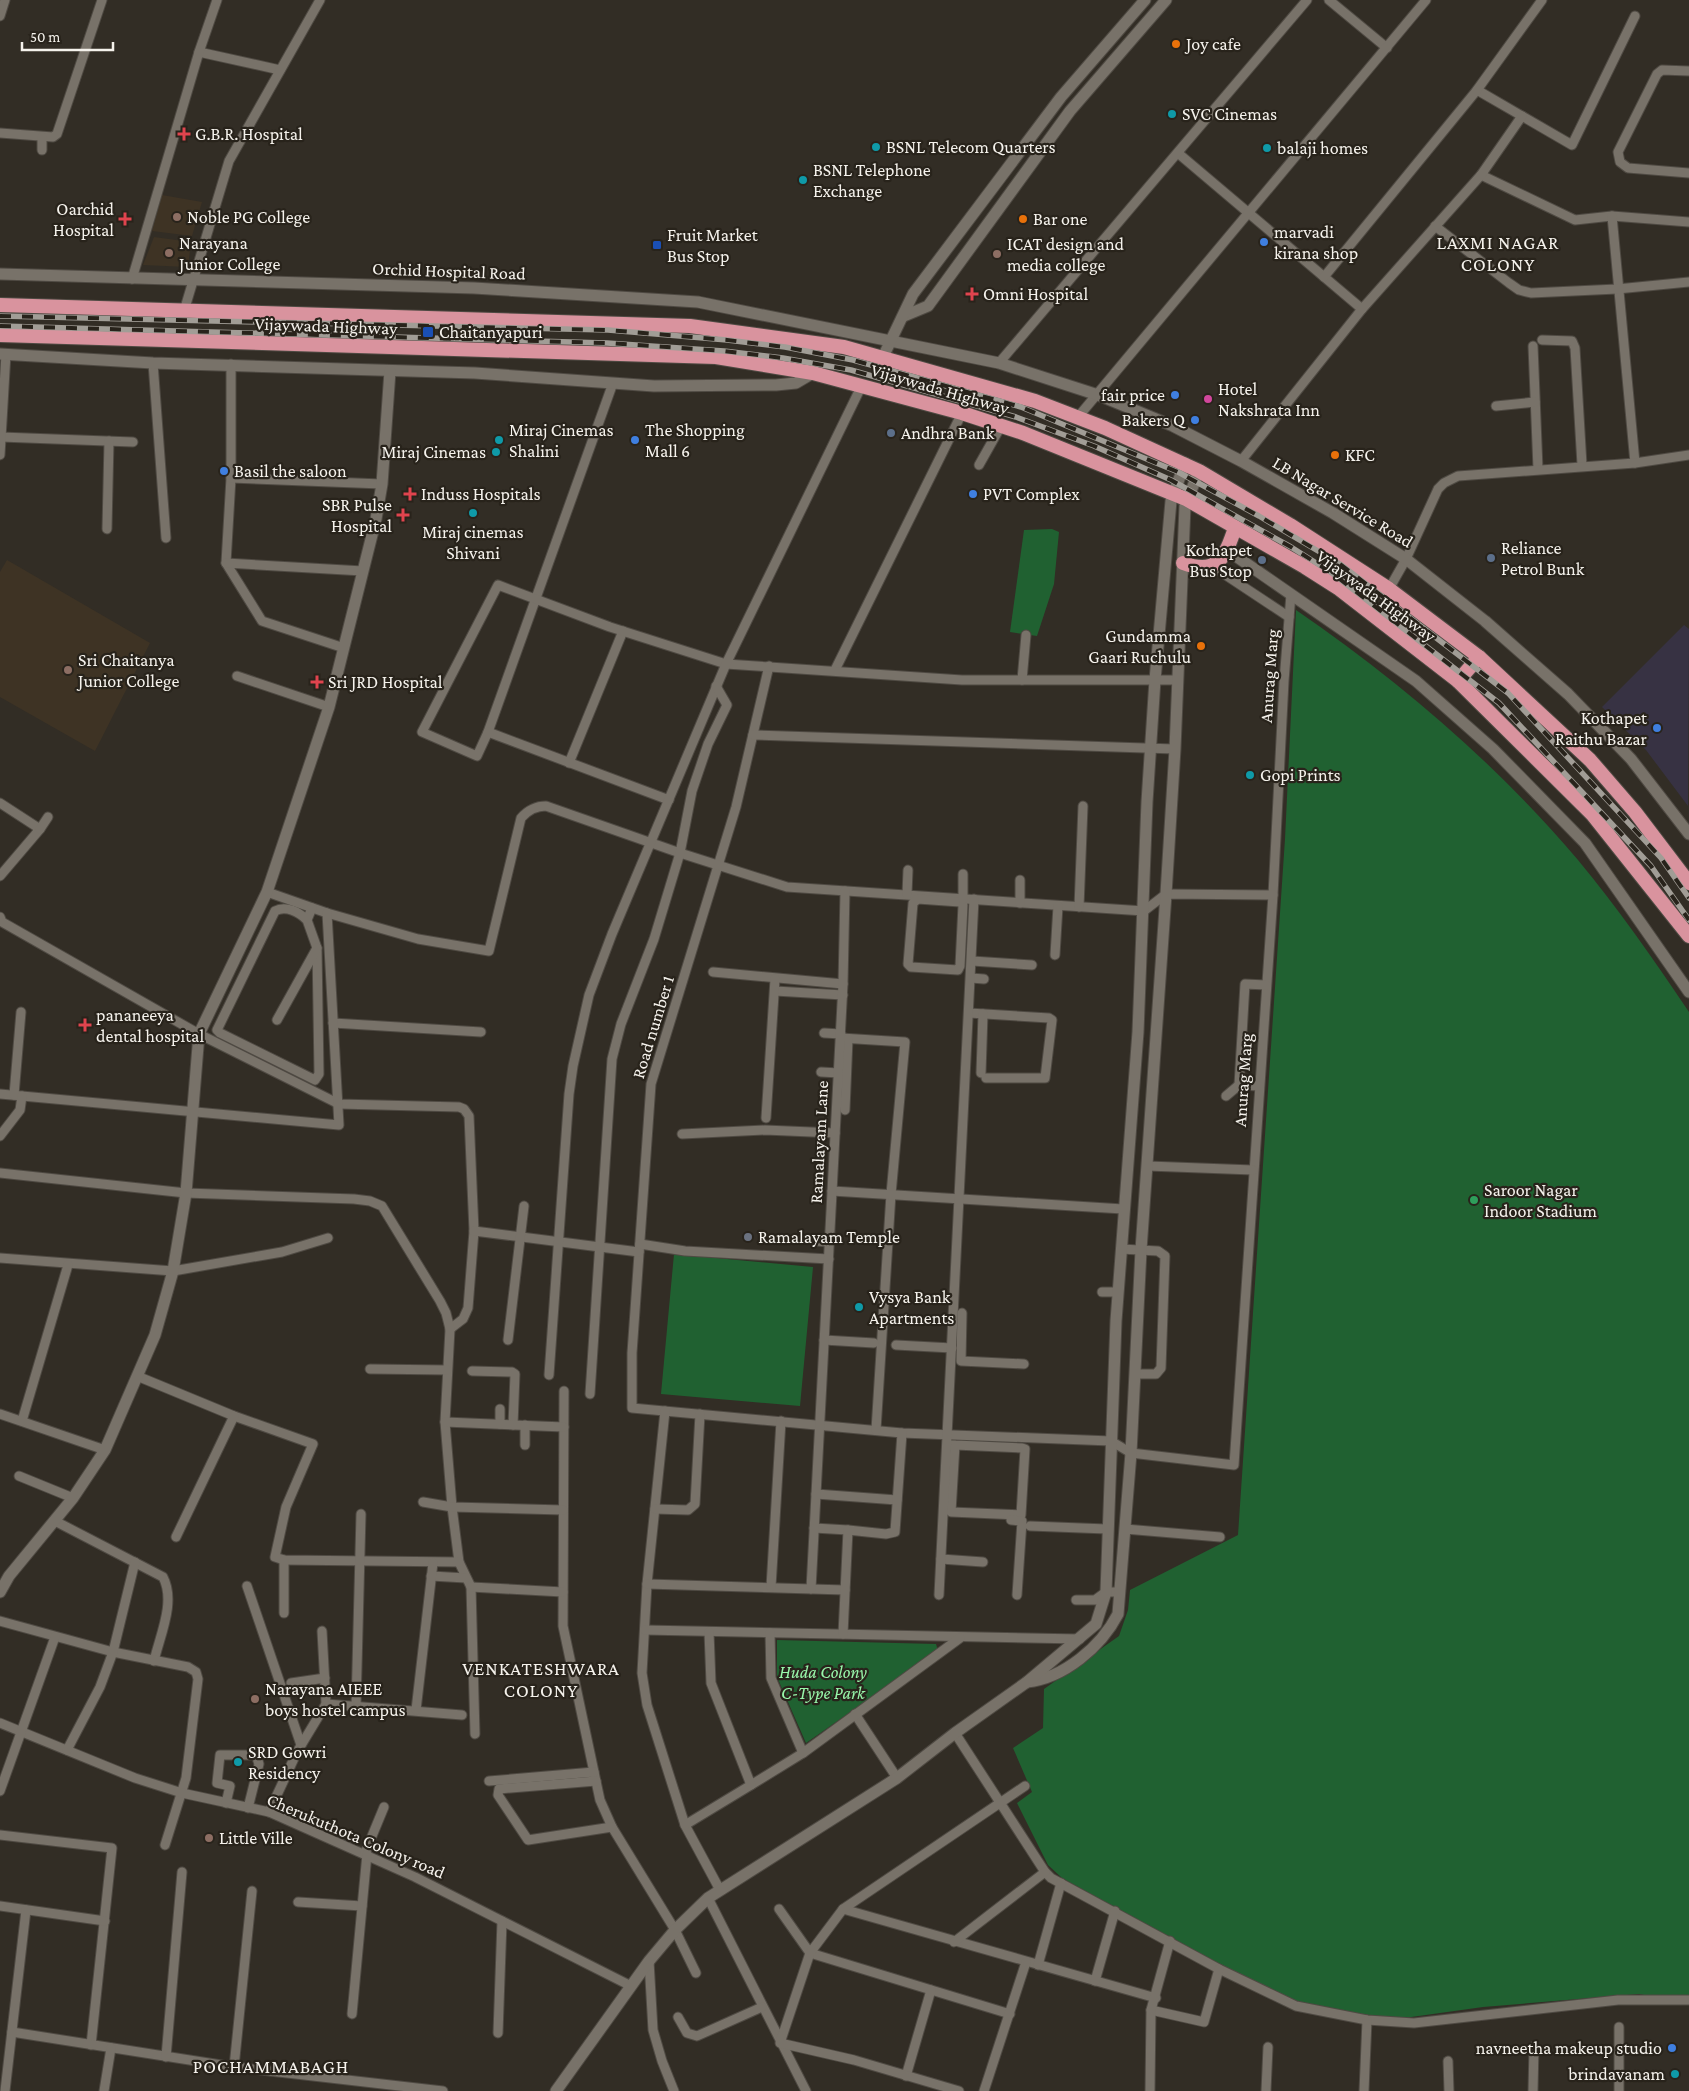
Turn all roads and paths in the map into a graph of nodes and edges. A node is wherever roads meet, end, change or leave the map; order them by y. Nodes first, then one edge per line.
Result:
1 (5, 0) edge
2 (102, 0) edge
3 (217, 0) edge
4 (320, 0) edge
5 (1145, 0) edge
6 (1166, 0) edge
7 (1307, 0) edge
8 (1329, 0) edge
9 (1426, 0) edge
10 (1542, 0) edge
11 (0, 16) edge
12 (1635, 16) dead end
13 (1387, 48) junction
14 (199, 52) junction
15 (280, 70) junction
16 (1689, 71) edge
17 (1477, 90) junction
18 (1522, 116) junction
19 (0, 134) edge
20 (42, 137) junction
21 (42, 150) dead end
22 (1179, 154) junction
23 (1689, 173) edge
24 (1481, 175) junction
25 (1247, 212) junction
26 (1612, 216) junction
27 (1689, 222) edge
28 (1435, 226) junction
29 (0, 274) edge
30 (1324, 277) junction
31 (132, 279) junction
32 (193, 281) junction
33 (1689, 282) edge
34 (1617, 289) junction
35 (0, 305) edge
36 (1362, 309) junction
37 (184, 311) junction
38 (904, 316) junction
39 (0, 335) edge
40 (892, 340) junction
41 (1542, 340) dead end
42 (1534, 346) dead end
43 (3, 354) edge
44 (883, 356) junction
45 (153, 363) junction
46 (1000, 363) junction
47 (231, 364) junction
48 (390, 372) junction
49 (813, 373) junction
50 (612, 383) junction
51 (862, 385) junction
52 (1098, 395) junction
53 (1535, 402) junction
54 (1496, 406) dead end
55 (962, 413) junction
56 (1078, 417) junction
57 (1001, 426) junction
58 (1, 437) edge
59 (109, 442) junction
60 (133, 442) dead end
61 (0, 455) edge
62 (1689, 455) edge
63 (1241, 462) junction
64 (1185, 463) junction
65 (1635, 463) junction
66 (978, 465) dead end
67 (1582, 465) junction
68 (1538, 469) junction
69 (1199, 471) junction
70 (231, 478) junction
71 (382, 484) junction
72 (1172, 494) junction
73 (1186, 499) junction
74 (1235, 528) junction
75 (107, 529) dead end
76 (166, 538) dead end
77 (1227, 550) junction
78 (1406, 559) junction
79 (1183, 562) junction
80 (226, 563) junction
81 (1212, 566) junction
82 (363, 571) junction
83 (1389, 589) junction
84 (1292, 594) junction
85 (1162, 596) junction
86 (1182, 598) junction
87 (535, 600) junction
88 (1289, 617) junction
89 (623, 631) junction
90 (1026, 635) dead end
91 (344, 648) junction
92 (1479, 657) junction
93 (726, 664) junction
94 (769, 666) junction
95 (835, 670) junction
96 (237, 676) dead end
97 (1022, 680) junction
98 (1155, 680) junction
99 (1177, 680) junction
100 (1458, 681) junction
101 (716, 686) junction
102 (329, 707) junction
103 (488, 732) junction
104 (753, 735) junction
105 (1151, 747) junction
106 (1175, 749) junction
107 (568, 763) junction
108 (668, 800) junction
109 (0, 804) edge
110 (1083, 806) dead end
111 (48, 816) dead end
112 (40, 829) junction
113 (1689, 834) edge
114 (652, 842) junction
115 (680, 854) junction
116 (718, 865) junction
117 (908, 870) dead end
118 (963, 874) dead end
119 (0, 876) edge
120 (1020, 880) dead end
121 (1689, 883) edge
122 (845, 891) junction
123 (267, 892) junction
124 (908, 894) junction
125 (1166, 894) junction
126 (1273, 895) junction
127 (963, 899) junction
128 (974, 900) junction
129 (1020, 903) junction
130 (1058, 906) junction
131 (1079, 907) junction
132 (312, 908) junction
133 (1144, 911) junction
134 (327, 913) junction
135 (307, 920) junction
136 (1, 923) edge
137 (962, 926) junction
138 (973, 927) junction
139 (1689, 936) edge
140 (317, 948) junction
141 (1055, 955) dead end
142 (972, 961) junction
143 (234, 963) junction
144 (1032, 965) dead end
145 (248, 970) junction
146 (713, 972) dead end
147 (971, 978) junction
148 (775, 979) junction
149 (984, 979) dead end
150 (844, 984) junction
151 (1266, 986) junction
152 (774, 991) junction
153 (1689, 992) edge
154 (843, 995) junction
155 (21, 1012) dead end
156 (970, 1013) junction
157 (983, 1014) junction
158 (277, 1020) dead end
159 (333, 1023) junction
160 (481, 1032) dead end
161 (824, 1033) dead end
162 (199, 1034) junction
163 (843, 1037) junction
164 (965, 1066) junction
165 (842, 1071) junction
166 (821, 1072) dead end
167 (983, 1073) junction
168 (1134, 1084) junction
169 (1239, 1085) junction
170 (1154, 1086) junction
171 (1260, 1086) junction
172 (842, 1091) junction
173 (0, 1094) edge
174 (18, 1096) junction
175 (1226, 1096) dead end
176 (339, 1104) junction
177 (845, 1110) dead end
178 (193, 1113) junction
179 (766, 1118) dead end
180 (835, 1133) junction
181 (682, 1134) dead end
182 (0, 1136) edge
183 (1148, 1166) junction
184 (1254, 1170) junction
185 (0, 1173) edge
186 (832, 1191) junction
187 (186, 1194) junction
188 (891, 1194) junction
189 (960, 1199) junction
190 (524, 1206) dead end
191 (1123, 1209) junction
192 (474, 1231) junction
193 (328, 1238) dead end
194 (522, 1238) junction
195 (558, 1242) junction
196 (815, 1242) dead end
197 (830, 1242) junction
198 (600, 1247) junction
199 (640, 1248) junction
200 (1121, 1249) junction
201 (1142, 1250) junction
202 (0, 1258) edge
203 (829, 1259) junction
204 (68, 1265) junction
205 (173, 1271) junction
206 (1102, 1292) dead end
207 (1118, 1292) junction
208 (959, 1318) junction
209 (450, 1329) junction
210 (508, 1340) dead end
211 (824, 1340) junction
212 (874, 1343) dead end
213 (896, 1345) dead end
214 (952, 1348) junction
215 (1024, 1364) dead end
216 (370, 1369) dead end
217 (447, 1370) junction
218 (472, 1371) dead end
219 (1135, 1374) junction
220 (549, 1375) dead end
221 (137, 1376) junction
222 (564, 1391) dead end
223 (590, 1394) dead end
224 (514, 1411) junction
225 (665, 1411) junction
226 (0, 1414) edge
227 (700, 1414) junction
228 (234, 1416) junction
229 (22, 1421) junction
230 (780, 1421) junction
231 (445, 1422) junction
232 (500, 1424) junction
233 (513, 1425) junction
234 (525, 1425) junction
235 (820, 1425) junction
236 (564, 1427) junction
237 (876, 1430) junction
238 (902, 1433) junction
239 (948, 1435) junction
240 (1112, 1441) junction
241 (525, 1445) dead end
242 (951, 1445) junction
243 (106, 1450) junction
244 (1131, 1453) junction
245 (19, 1476) dead end
246 (816, 1494) junction
247 (73, 1498) junction
248 (897, 1500) junction
249 (423, 1502) dead end
250 (452, 1507) junction
251 (655, 1509) junction
252 (563, 1510) junction
253 (361, 1514) dead end
254 (944, 1516) junction
255 (55, 1521) junction
256 (1030, 1526) dead end
257 (814, 1528) junction
258 (1107, 1529) junction
259 (1125, 1529) junction
260 (848, 1530) junction
261 (176, 1537) dead end
262 (1220, 1537) dead end
263 (941, 1559) junction
264 (284, 1560) junction
265 (360, 1561) junction
266 (135, 1562) junction
267 (433, 1562) junction
268 (459, 1562) junction
269 (983, 1562) dead end
270 (4, 1573) edge
271 (431, 1576) junction
272 (466, 1578) junction
273 (647, 1584) junction
274 (247, 1586) dead end
275 (470, 1587) junction
276 (771, 1587) junction
277 (811, 1589) junction
278 (845, 1590) junction
279 (0, 1592) edge
280 (563, 1592) junction
281 (1106, 1592) junction
282 (1120, 1592) junction
283 (939, 1595) dead end
284 (1017, 1595) dead end
285 (1076, 1600) dead end
286 (284, 1613) dead end
287 (0, 1621) edge
288 (645, 1630) junction
289 (322, 1631) dead end
290 (709, 1632) junction
291 (770, 1633) junction
292 (842, 1634) junction
293 (54, 1636) junction
294 (960, 1638) junction
295 (1080, 1639) junction
296 (113, 1652) junction
297 (154, 1661) junction
298 (325, 1678) junction
299 (291, 1682) dead end
300 (1027, 1682) junction
301 (326, 1704) junction
302 (356, 1706) junction
303 (416, 1710) junction
304 (855, 1714) junction
305 (462, 1715) dead end
306 (0, 1724) edge
307 (21, 1731) junction
308 (955, 1733) junction
309 (475, 1734) dead end
310 (301, 1745) junction
311 (67, 1750) junction
312 (803, 1753) junction
313 (595, 1777) junction
314 (897, 1778) junction
315 (489, 1781) dead end
316 (751, 1786) junction
317 (1025, 1786) dead end
318 (0, 1791) edge
319 (182, 1793) junction
320 (226, 1803) junction
321 (1000, 1803) junction
322 (384, 1807) dead end
323 (248, 1808) junction
324 (269, 1812) junction
325 (685, 1825) junction
326 (612, 1827) junction
327 (0, 1835) edge
328 (165, 1845) dead end
329 (366, 1854) junction
330 (182, 1872) dead end
331 (1045, 1872) junction
332 (1061, 1882) junction
333 (720, 1890) junction
334 (252, 1891) dead end
335 (708, 1898) junction
336 (298, 1902) dead end
337 (0, 1906) edge
338 (362, 1906) junction
339 (779, 1908) dead end
340 (842, 1909) junction
341 (26, 1910) junction
342 (1115, 1911) junction
343 (104, 1921) junction
344 (502, 1921) junction
345 (675, 1930) junction
346 (1170, 1941) junction
347 (954, 1942) junction
348 (810, 1952) junction
349 (649, 1961) junction
350 (1026, 1962) junction
351 (1038, 1966) junction
352 (1219, 1969) junction
353 (696, 1973) dead end
354 (1095, 1981) junction
355 (631, 1986) junction
356 (931, 1990) junction
357 (1156, 1998) junction
358 (1689, 2000) edge
359 (762, 2007) junction
360 (1151, 2010) junction
361 (352, 2014) dead end
362 (1010, 2014) junction
363 (678, 2018) dead end
364 (1367, 2020) junction
365 (1620, 2027) dead end
366 (12, 2032) junction
367 (498, 2033) dead end
368 (780, 2042) junction
369 (91, 2045) junction
370 (1534, 2046) dead end
371 (1268, 2047) dead end
372 (111, 2048) junction
373 (166, 2057) junction
374 (1448, 2061) dead end
375 (234, 2067) junction
376 (4, 2071) edge
377 (906, 2076) junction
378 (6, 2091) edge
379 (104, 2091) edge
380 (443, 2091) edge
381 (556, 2091) edge
382 (674, 2091) edge
383 (806, 2091) edge
384 (960, 2091) edge
385 (984, 2091) edge
386 (1150, 2091) edge
387 (1266, 2091) edge
388 (1364, 2091) edge
389 (1449, 2091) edge
390 (1534, 2091) edge
391 (1619, 2091) edge

1 - 11 street
2 - 20 street
3 - 14 street
4 - 15 street
5 - 38 street
6 - 38 street
7 - 22 street
8 - 13 street
9 - 13 street
10 - 17 street
12 - 18 street
13 - 25 street
14 - 15 street
14 - 31 street
15 - 32 street
16 - 23 street
17 - 18 street
17 - 30 street
18 - 24 street
19 - 20 street
20 - 21 street
22 - 25 street
22 - 46 street
24 - 26 street
24 - 28 street
25 - 30 street
25 - 52 street
26 - 27 street
26 - 34 street
28 - 34 street
28 - 36 street
29 - 31 street, Orchid Hospital Road
30 - 36 street
31 - 32 street, Orchid Hospital Road
32 - 37 street
32 - 40 street, Orchid Hospital Road
33 - 34 street
34 - 65 street
35 - 37 highway, Vijaywada Highway
36 - 63 street
37 - 44 highway, Vijaywada Highway
38 - 40 street
39 - 49 highway, Vijaywada Highway
40 - 44 street
40 - 46 street, LB Nagar Service Road
41 - 67 street
42 - 53 street
43 - 45 street
43 - 58 street
44 - 56 highway, Vijaywada Highway
45 - 47 street
45 - 76 street
46 - 52 street, LB Nagar Service Road
47 - 48 street
47 - 70 street
48 - 50 street
48 - 71 street
49 - 50 street
49 - 51 highway, Vijaywada Highway
50 - 87 street
51 - 55 highway, Vijaywada Highway
51 - 93 street
52 - 56 street
52 - 63 street, LB Nagar Service Road
53 - 54 street
53 - 68 street
55 - 57 highway, Vijaywada Highway
55 - 95 street
56 - 64 highway, Vijaywada Highway
57 - 66 street
57 - 72 highway, Vijaywada Highway
58 - 59 street
58 - 61 street
59 - 60 street
59 - 75 street
62 - 65 street
63 - 78 street, LB Nagar Service Road
64 - 69 highway, Vijaywada Highway
64 - 72 street
65 - 67 street
67 - 68 street
68 - 78 street
69 - 73 street
69 - 83 highway, Vijaywada Highway
70 - 71 street
70 - 80 street
71 - 82 street
72 - 73 highway, Vijaywada Highway
72 - 85 street
73 - 74 highway, Vijaywada Highway
73 - 79 street
74 - 77 highway
74 - 100 highway, Vijaywada Highway
77 - 81 highway
77 - 84 street
78 - 83 street
78 - 113 street, LB Nagar Service Road
79 - 81 highway
79 - 86 street
80 - 82 street
80 - 91 street
81 - 88 street
82 - 91 street
83 - 92 highway, Vijaywada Highway
84 - 88 street, Anurag Marg
84 - 153 street
85 - 86 street
85 - 98 street
86 - 99 street
87 - 89 street
87 - 103 street
87 - 103 street
88 - 126 street, Anurag Marg
89 - 93 street
89 - 107 street
90 - 97 street
91 - 102 street
92 - 100 highway
92 - 121 highway, Vijaywada Highway
93 - 94 street
93 - 101 street
94 - 95 street
94 - 104 street, Road number 1
95 - 97 street
96 - 102 street
97 - 98 street
98 - 99 street
98 - 105 street
99 - 106 street
100 - 139 highway, Vijaywada Highway
101 - 108 street
101 - 115 street
102 - 123 street
103 - 107 street
104 - 105 street
104 - 116 street, Road number 1
105 - 106 street
105 - 133 street
106 - 125 street
107 - 108 street
108 - 114 street
109 - 112 street
110 - 131 street
111 - 112 street
112 - 119 street
114 - 115 street
114 - 134 street
114 - 195 street
115 - 116 street
115 - 198 street
116 - 122 street
116 - 199 street, Road number 1
117 - 124 street
118 - 127 street
120 - 129 street
122 - 124 street
122 - 150 street, Ramalayam Lane
123 - 132 street
123 - 143 street
124 - 127 street
125 - 126 street
125 - 133 street
125 - 170 street
126 - 151 street, Anurag Marg
127 - 128 street
128 - 129 street
128 - 138 street
129 - 130 street
130 - 131 street
130 - 141 street
131 - 133 street
132 - 134 street
132 - 135 street
133 - 168 street
134 - 159 street
135 - 140 street
135 - 145 street
136 - 162 street
137 - 137 street
137 - 138 street
138 - 142 street
140 - 145 street
140 - 158 street
142 - 144 street
142 - 147 street
143 - 145 street
143 - 162 street
146 - 148 street
147 - 149 street
147 - 156 street
148 - 150 street
148 - 152 street
150 - 154 street, Ramalayam Lane
151 - 169 street
151 - 171 street, Anurag Marg
152 - 154 street
152 - 179 street
154 - 163 street, Ramalayam Lane
155 - 174 street
156 - 157 street
156 - 164 street
157 - 167 street
157 - 167 street
159 - 160 street
159 - 176 street
161 - 163 street
162 - 176 street
162 - 178 street
163 - 165 street, Ramalayam Lane
163 - 188 street
164 - 167 street
164 - 189 street
165 - 166 street
165 - 172 street, Ramalayam Lane
168 - 170 street
168 - 191 street
169 - 171 street
169 - 175 street
170 - 183 street
171 - 184 street, Anurag Marg
172 - 177 street
172 - 180 street, Ramalayam Lane
173 - 174 street
174 - 178 street
174 - 182 street
176 - 178 street
176 - 192 street
178 - 187 street
180 - 181 street
180 - 186 street, Ramalayam Lane
183 - 184 street
183 - 201 street
184 - 244 street, Anurag Marg
185 - 187 street
186 - 188 street
186 - 197 street, Ramalayam Lane
187 - 205 street
187 - 209 street
188 - 189 street
188 - 237 street
189 - 191 street
189 - 208 street
190 - 194 street
191 - 200 street
192 - 194 street
192 - 209 street
193 - 205 street
194 - 195 street
194 - 210 street
195 - 198 street
195 - 220 street
196 - 197 street
197 - 203 street, Ramalayam Lane
198 - 199 street
198 - 223 street
199 - 203 street
199 - 225 street, Road number 1
200 - 201 street
200 - 207 street
201 - 219 street
201 - 219 street
202 - 204 street
203 - 211 street, Ramalayam Lane
204 - 205 street
204 - 229 street
205 - 221 street
206 - 207 street
207 - 240 street
208 - 214 street
208 - 215 street
209 - 217 street
211 - 212 street
211 - 235 street, Ramalayam Lane
213 - 214 street
214 - 239 street
216 - 217 street
217 - 231 street
218 - 224 street
219 - 244 street
221 - 228 street
221 - 243 street
222 - 236 street
224 - 232 street
224 - 233 street
225 - 227 street
225 - 251 street
226 - 229 street
227 - 230 street
227 - 251 street
228 - 261 street
228 - 264 street
229 - 243 street
230 - 235 street
230 - 276 street
231 - 232 street
231 - 250 street
232 - 233 street
233 - 234 street
234 - 236 street
234 - 241 street
235 - 237 street
235 - 246 street, Ramalayam Lane
236 - 252 street
237 - 238 street
238 - 239 street
238 - 248 street
239 - 240 street
239 - 242 street
240 - 244 street
240 - 258 street
242 - 242 street
242 - 254 street
243 - 247 street
244 - 259 street
245 - 247 street
246 - 248 street
246 - 257 street, Ramalayam Lane
247 - 255 street
248 - 260 street
249 - 250 street
250 - 252 street
250 - 268 street
251 - 273 street
252 - 280 street
253 - 265 street
254 - 263 street
254 - 284 street
255 - 266 street
255 - 270 street
256 - 258 street
257 - 260 street
257 - 277 street, Ramalayam Lane
258 - 281 street
259 - 262 street
259 - 282 street
260 - 278 street
263 - 269 street
263 - 283 street
264 - 265 street
264 - 286 street
265 - 267 street
265 - 302 street
266 - 296 street
266 - 297 street
267 - 268 street
267 - 271 street
268 - 272 street
270 - 279 street
271 - 272 street
271 - 303 street
272 - 275 street
273 - 276 street
273 - 288 street
274 - 310 street
275 - 280 street
275 - 309 street
276 - 277 street
277 - 278 street
278 - 292 street
280 - 313 street
281 - 282 street
281 - 285 street
281 - 295 street
282 - 300 street
287 - 293 street
288 - 290 street
288 - 325 street
289 - 298 street
290 - 291 street
290 - 316 street
291 - 292 street
291 - 312 street
292 - 294 street
293 - 296 street
293 - 307 street
294 - 295 street
294 - 304 street
295 - 300 street
296 - 297 street
296 - 311 street
297 - 319 street
298 - 299 street
298 - 301 street
300 - 308 street
301 - 302 street
301 - 310 street
302 - 303 street
303 - 305 street
304 - 312 street
304 - 314 street
306 - 307 street, Cherukuthota Colony road
307 - 311 street, Cherukuthota Colony road
307 - 318 street
308 - 314 street
308 - 321 street
310 - 324 street
311 - 319 street, Cherukuthota Colony road
312 - 316 street
313 - 315 street
313 - 326 street
313 - 326 street
314 - 333 street
316 - 325 street
317 - 321 street
319 - 320 street, Cherukuthota Colony road
319 - 328 street
320 - 323 street, Cherukuthota Colony road
320 - 323 street
321 - 331 street
321 - 340 street
322 - 329 street
323 - 324 street, Cherukuthota Colony road
324 - 329 street, Cherukuthota Colony road
325 - 333 street
326 - 345 street
327 - 343 street
329 - 338 street
329 - 344 street, Cherukuthota Colony road
330 - 373 street
331 - 332 street
331 - 347 street
332 - 342 street
332 - 351 street
333 - 335 street
334 - 375 street
335 - 345 street
335 - 359 street
336 - 338 street
337 - 341 street
338 - 361 street
339 - 348 street
340 - 347 street
340 - 348 street
341 - 343 street
341 - 366 street
342 - 346 street
342 - 354 street
343 - 369 street
344 - 355 street, Cherukuthota Colony road
344 - 367 street
345 - 349 street
345 - 353 street
346 - 352 street
346 - 357 street
347 - 350 street
348 - 356 street
348 - 368 street
349 - 355 street
349 - 382 street
350 - 351 street
350 - 362 street
351 - 354 street
352 - 360 street
352 - 364 street
354 - 357 street
355 - 381 street
356 - 362 street
356 - 377 street
357 - 360 street
358 - 364 street
359 - 363 street
359 - 368 street
360 - 386 street
362 - 385 street
364 - 388 street
365 - 391 street
366 - 369 street
366 - 376 street
368 - 377 street
368 - 383 street
369 - 372 street
370 - 390 street
371 - 387 street
372 - 373 street
372 - 379 street
373 - 375 street
374 - 389 street
375 - 380 street
376 - 378 street
377 - 384 street

